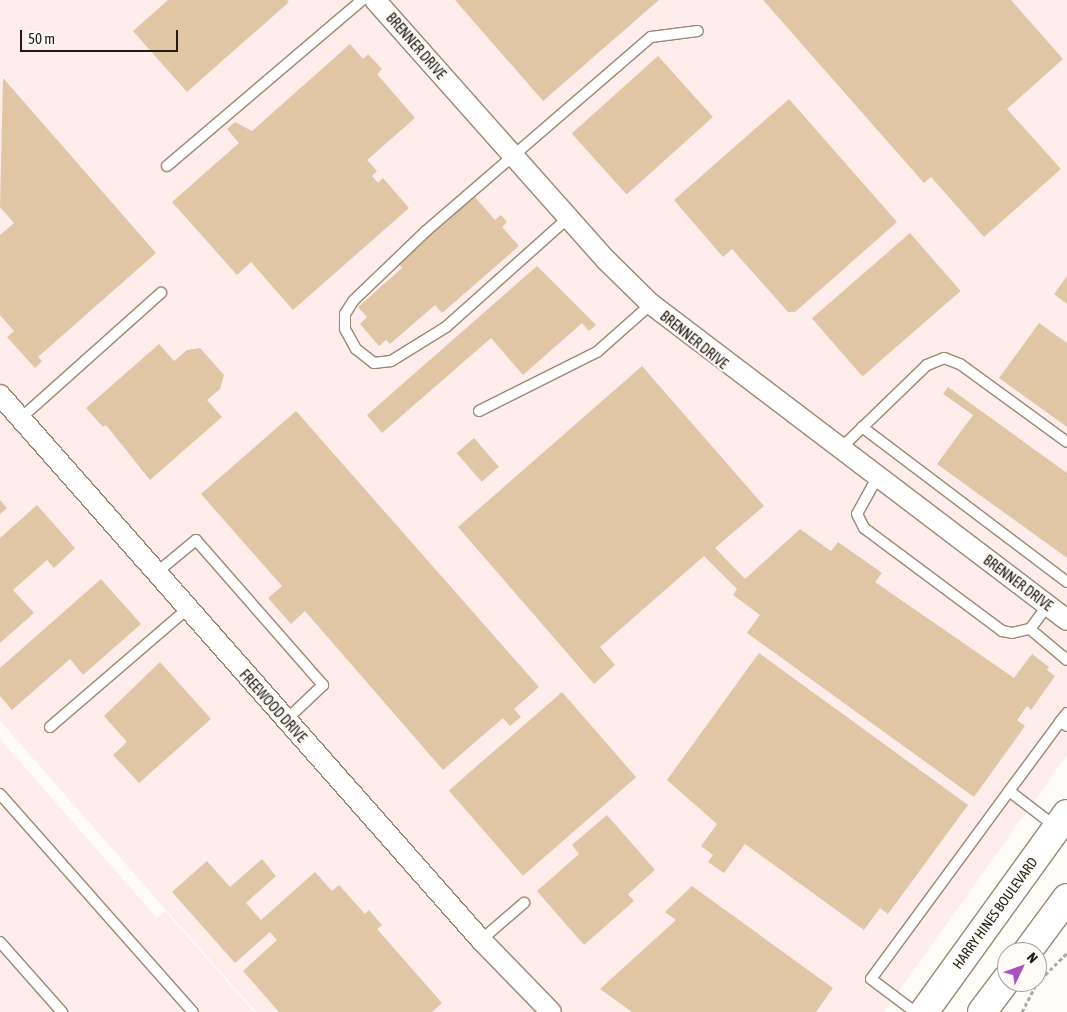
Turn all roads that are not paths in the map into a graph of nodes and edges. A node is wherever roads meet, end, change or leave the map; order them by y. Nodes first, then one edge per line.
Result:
1 (362, 0) edge
2 (375, 0) edge
3 (698, 31) dead end
4 (513, 156) junction
5 (167, 166) dead end
6 (568, 218) junction
7 (161, 293) dead end
8 (651, 304) junction
9 (0, 395) edge
10 (479, 411) dead end
11 (20, 418) junction
12 (862, 427) junction
13 (1067, 442) edge
14 (840, 449) junction
15 (878, 476) junction
16 (156, 573) junction
17 (1067, 582) edge
18 (1048, 605) junction
19 (187, 609) junction
20 (1067, 620) edge
21 (1030, 628) junction
22 (1067, 660) edge
23 (1067, 713) edge
24 (286, 720) junction
25 (1064, 724) edge
26 (50, 727) dead end
27 (1009, 792) junction
28 (0, 794) edge
29 (1062, 820) edge
30 (1067, 898) edge
31 (524, 903) dead end
32 (481, 940) junction
33 (0, 942) edge
34 (1034, 942) edge
35 (997, 992) edge
36 (62, 1012) edge
37 (193, 1012) edge
38 (550, 1012) edge
39 (915, 1012) edge
40 (924, 1012) edge
41 (982, 1012) edge

1 - 5 lane
2 - 4 street, BRENNER DRIVE
3 - 4 lane
4 - 6 street, BRENNER DRIVE
4 - 6 lane
6 - 8 street, BRENNER DRIVE
7 - 11 lane
8 - 10 lane
8 - 14 street, BRENNER DRIVE
9 - 11 street, FREEWOOD DRIVE
11 - 16 street, FREEWOOD DRIVE
12 - 13 lane
12 - 14 lane
12 - 17 lane
14 - 15 street, BRENNER DRIVE
15 - 18 street, BRENNER DRIVE
15 - 21 lane
16 - 19 street, FREEWOOD DRIVE
16 - 24 lane
18 - 20 street, BRENNER DRIVE
18 - 21 lane
19 - 24 street, FREEWOOD DRIVE
19 - 26 lane
21 - 22 lane
23 - 25 lane
24 - 32 street, FREEWOOD DRIVE
25 - 27 lane
27 - 29 lane
27 - 39 lane
28 - 37 lane
29 - 40 main road, HARRY HINES BOULEVARD
30 - 34 main road
31 - 32 lane
32 - 38 street, FREEWOOD DRIVE
33 - 36 lane
35 - 41 main road

